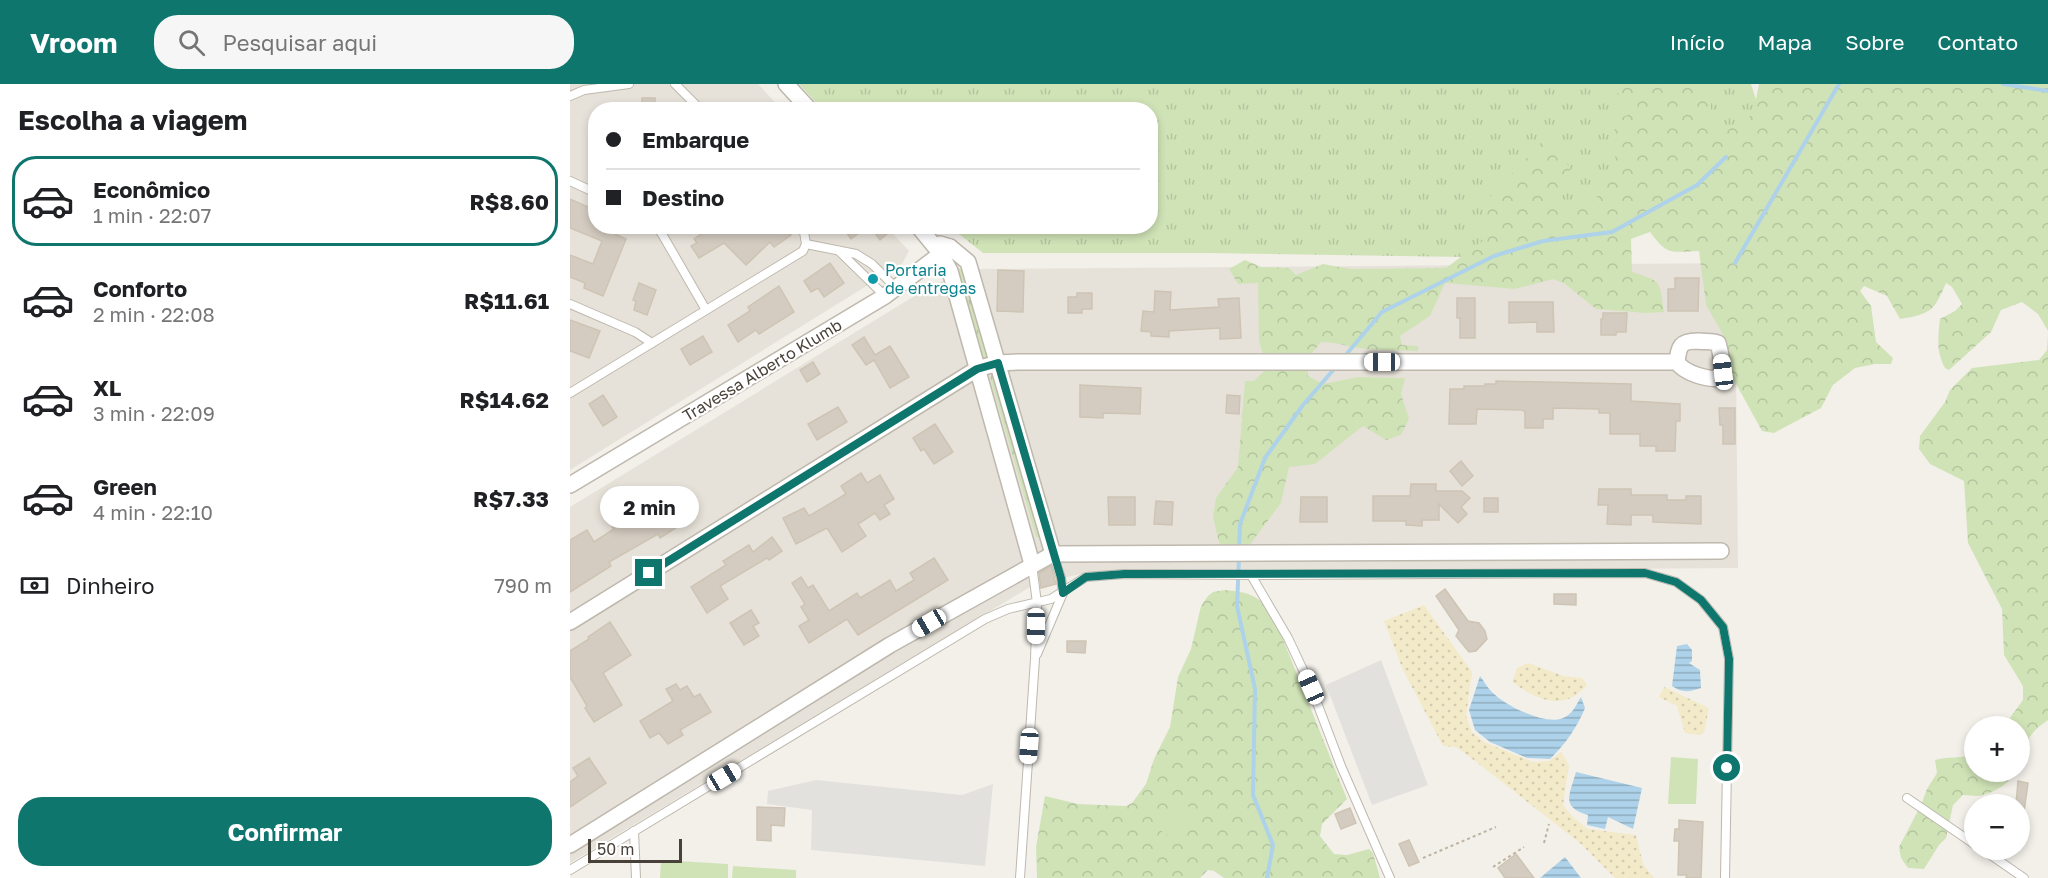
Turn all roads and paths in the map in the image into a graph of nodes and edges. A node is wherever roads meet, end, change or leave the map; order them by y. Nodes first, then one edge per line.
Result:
1 (629, 84) edge
2 (786, 84) edge
3 (679, 85) edge
4 (570, 96) edge
5 (694, 102) edge
6 (803, 102) edge
7 (570, 181) edge
8 (588, 189) edge
9 (662, 234) edge
10 (805, 234) edge
11 (926, 234) edge
12 (807, 244) junction
13 (941, 248) junction
14 (838, 250) junction
15 (890, 292) junction
16 (570, 304) edge
17 (706, 310) junction
18 (652, 343) junction
19 (1677, 362) dead end
20 (998, 363) junction
21 (977, 369) junction
22 (572, 390) edge
23 (570, 486) edge
24 (1721, 552) dead end
25 (1053, 554) junction
26 (1032, 564) junction
27 (1251, 575) junction
28 (1063, 593) junction
29 (1037, 603) junction
30 (570, 622) edge
31 (1035, 659) junction
32 (1907, 798) dead end
33 (1549, 824) dead end
34 (1496, 826) dead end
35 (634, 831) junction
36 (1964, 837) edge
37 (1544, 843) dead end
38 (570, 845) edge
39 (1524, 847) dead end
40 (1423, 858) dead end
41 (1998, 860) edge
42 (1493, 867) dead end
43 (570, 870) edge
44 (636, 878) edge
45 (1020, 878) edge
46 (1390, 878) edge
47 (1725, 878) edge
48 (2024, 878) edge

1 - 4 lane
2 - 6 street
3 - 5 lane
7 - 8 lane
9 - 17 lane
10 - 12 lane
11 - 13 street
12 - 14 lane
12 - 17 lane
13 - 15 street, Travessa Alberto Klumb
13 - 20 street
13 - 21 street
14 - 15 lane
14 - 15 lane
15 - 23 street, Travessa Alberto Klumb
16 - 18 lane
17 - 18 lane
18 - 22 lane
19 - 20 street
20 - 21 street
20 - 25 street
21 - 26 street
21 - 30 street
24 - 25 street
25 - 26 street
25 - 28 lane
26 - 29 lane
26 - 38 street
27 - 28 lane
27 - 46 lane
27 - 47 lane
28 - 29 lane
28 - 31 lane
29 - 31 lane
29 - 35 lane
31 - 45 lane
32 - 36 lane
33 - 37 path
34 - 40 path
35 - 43 lane
35 - 44 lane
39 - 42 path
41 - 48 lane

